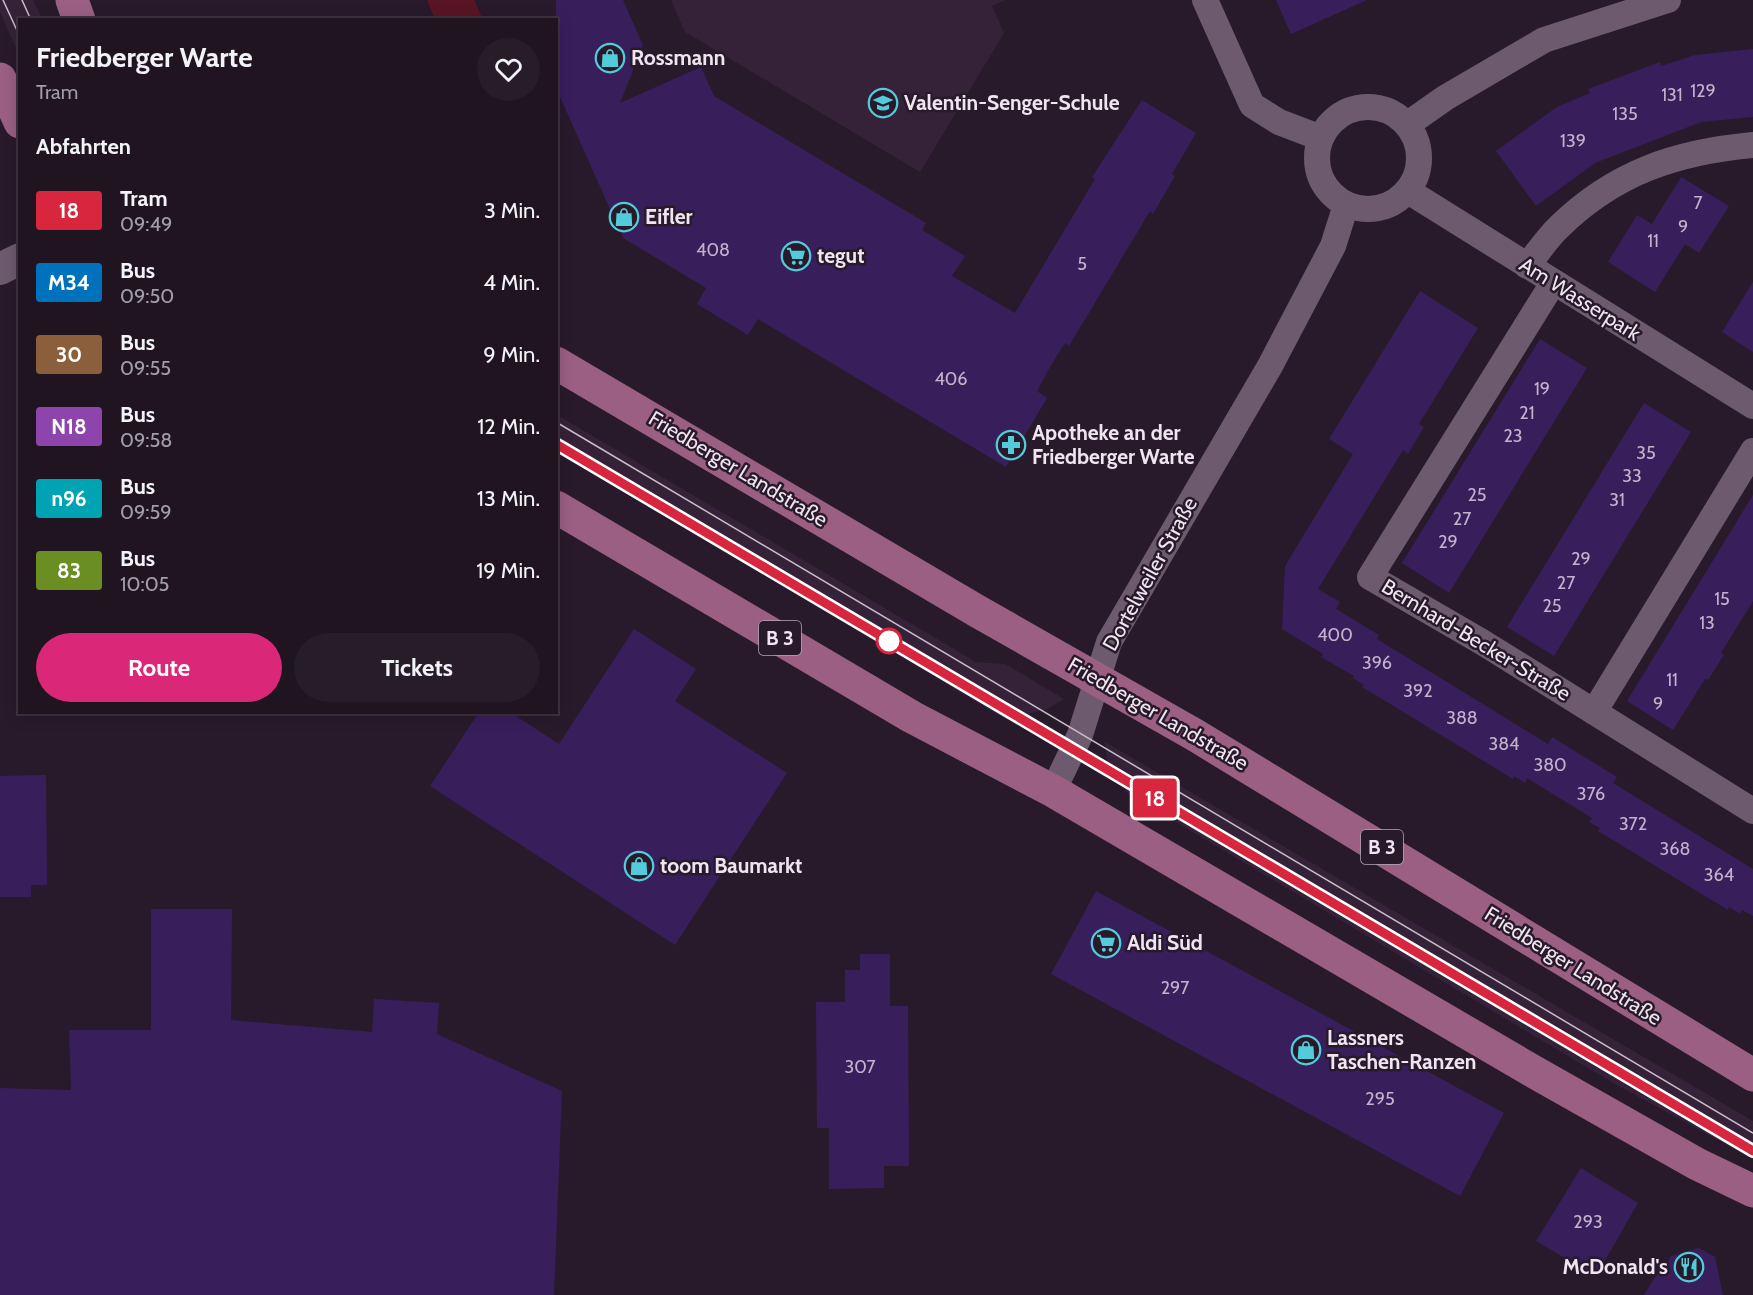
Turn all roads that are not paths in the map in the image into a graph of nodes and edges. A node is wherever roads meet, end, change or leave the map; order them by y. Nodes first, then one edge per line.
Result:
1 (72, 0) edge
2 (1205, 0) edge
3 (1668, 0) edge
4 (78, 18) edge
5 (0, 79) edge
6 (18, 118) edge
7 (1407, 124) junction
8 (1321, 138) junction
9 (1753, 145) edge
10 (1408, 191) junction
11 (1346, 205) junction
12 (18, 260) edge
13 (1527, 266) junction
14 (0, 269) edge
15 (1553, 283) junction
16 (558, 364) edge
17 (1753, 406) edge
18 (1753, 451) edge
19 (558, 508) edge
20 (1098, 680) junction
21 (1594, 712) junction
22 (1053, 791) junction
23 (1753, 811) edge
24 (1753, 1075) edge
25 (1753, 1191) edge

1 - 4 main road
2 - 8 street
3 - 7 street
5 - 6 main road
7 - 8 street
7 - 10 street
8 - 11 street
9 - 13 street
10 - 11 street
10 - 13 street, Am Wasserpark
11 - 20 street, Dortelweiler Straße
12 - 14 street
13 - 15 street, Am Wasserpark
15 - 17 street, Am Wasserpark
15 - 21 street, Bernhard-Becker-Straße
16 - 20 main road, Friedberger Landstraße / B 3
18 - 21 street
19 - 22 main road, B 3
20 - 22 street, Dortelweiler Straße
20 - 24 main road, Friedberger Landstraße / B 3
21 - 23 street, Bernhard-Becker-Straße
22 - 25 main road, B 3

